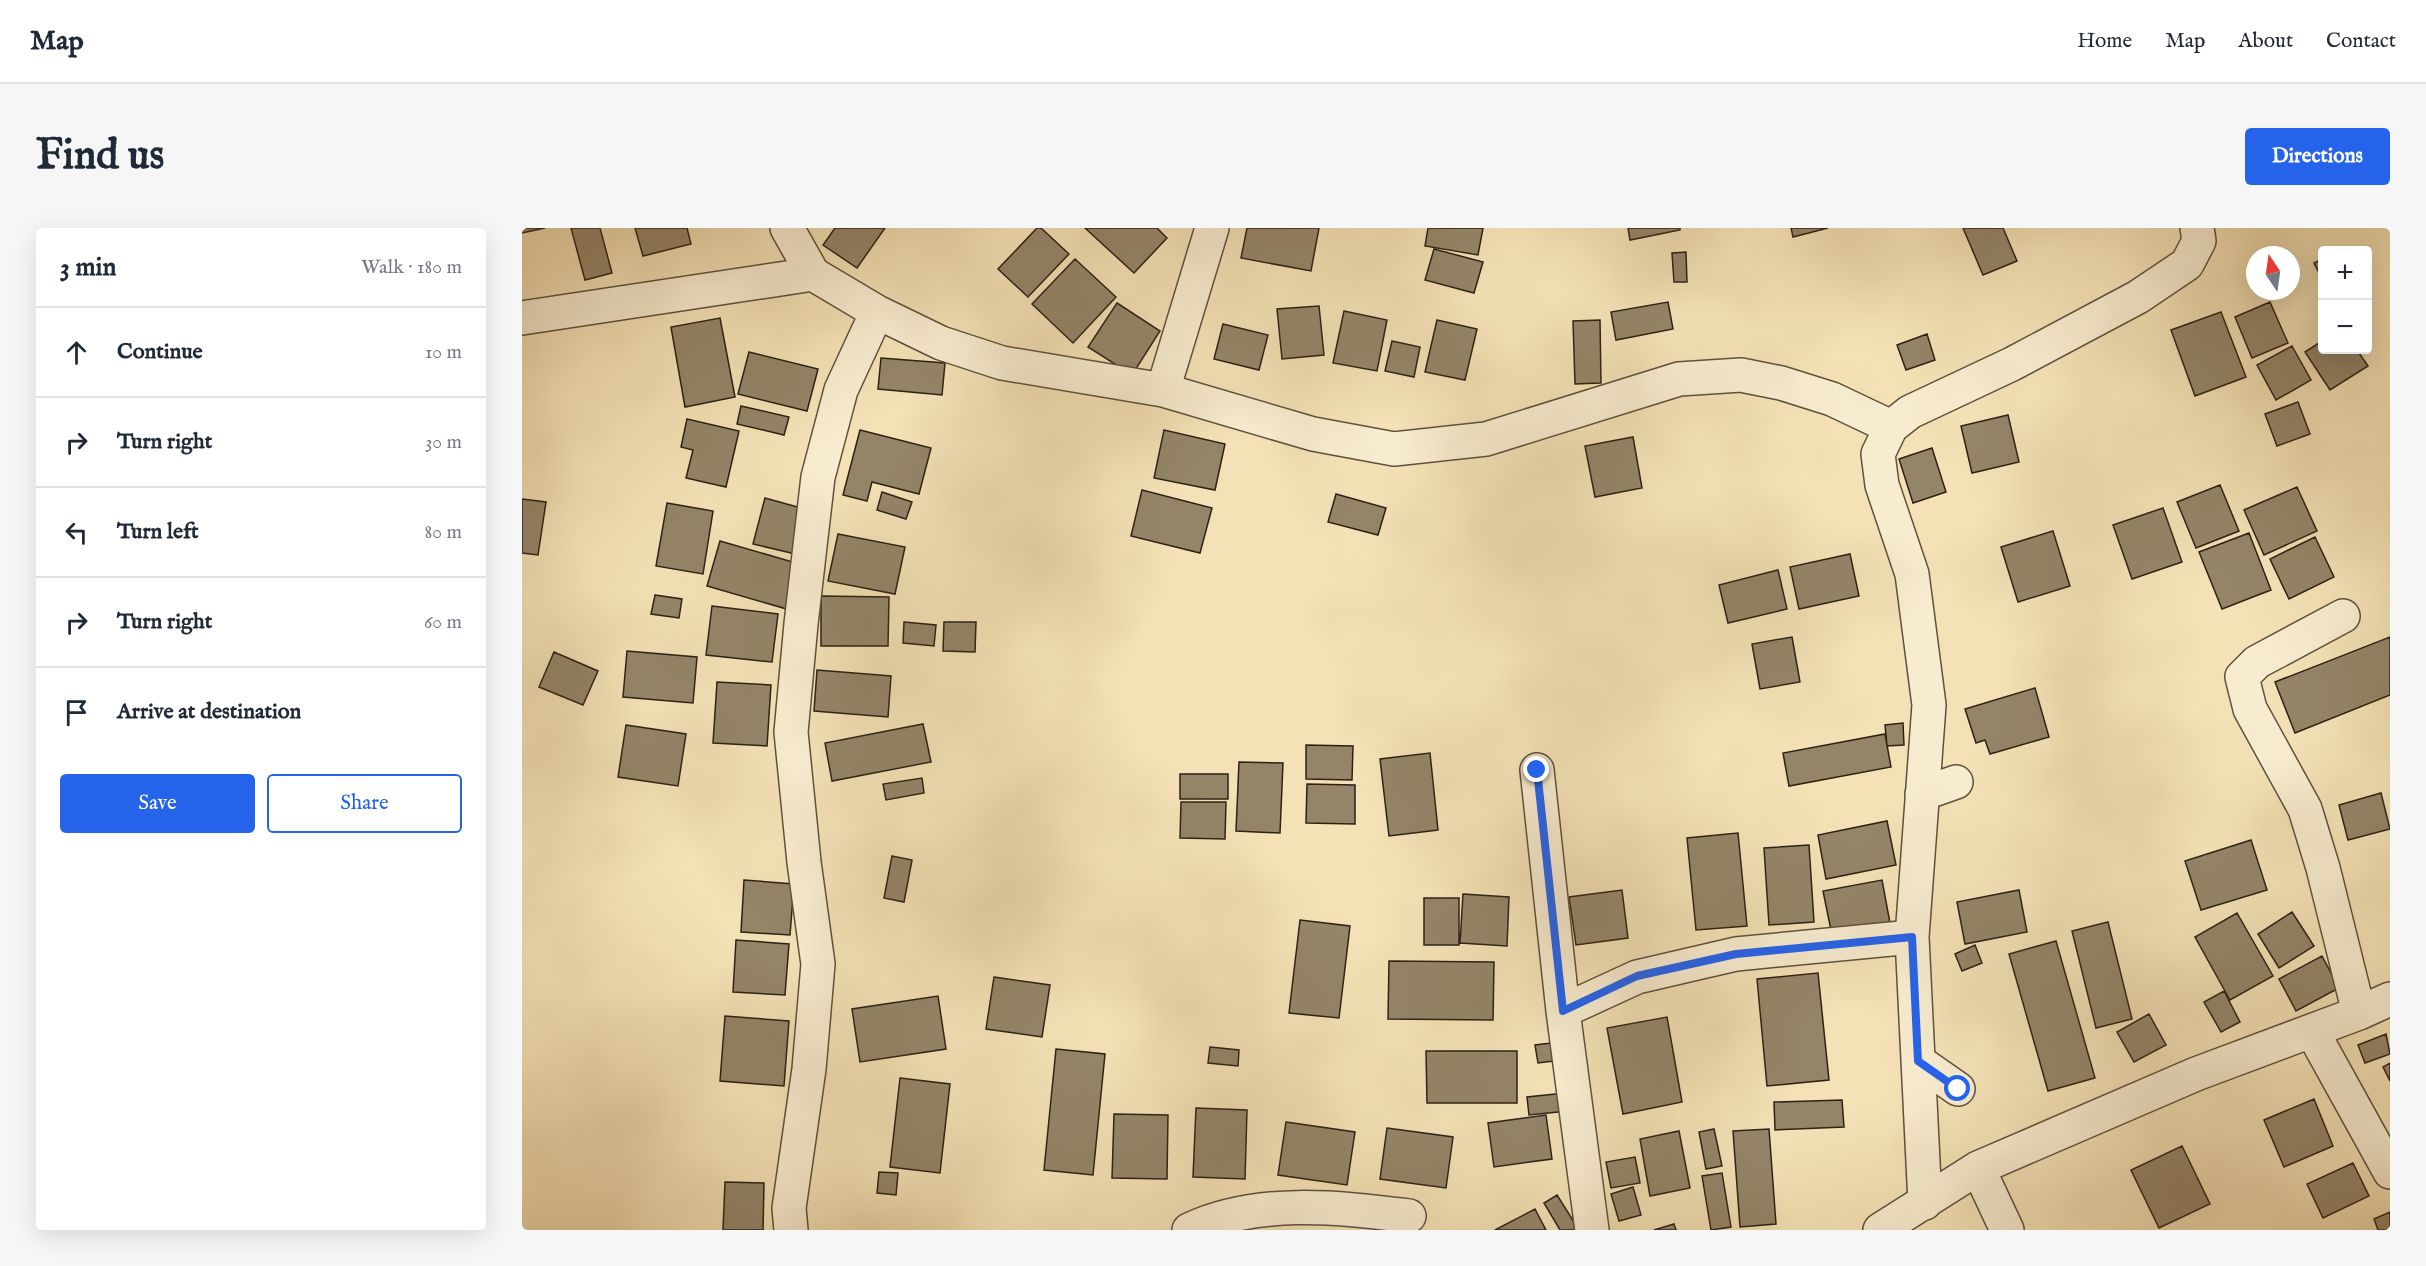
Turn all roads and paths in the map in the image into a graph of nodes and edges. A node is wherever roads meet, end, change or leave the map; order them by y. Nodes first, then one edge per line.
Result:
1 (787, 228) edge
2 (1212, 228) edge
3 (2197, 228) edge
4 (813, 274) junction
5 (877, 312) junction
6 (522, 318) edge
7 (1163, 390) junction
8 (1891, 427) junction
9 (2343, 616) dead end
10 (1537, 770) dead end
11 (1956, 783) dead end
12 (1922, 794) junction
13 (1912, 937) junction
14 (2390, 999) edge
15 (1563, 1011) junction
16 (2359, 1013) junction
17 (2312, 1031) junction
18 (1918, 1061) junction
19 (1958, 1089) dead end
20 (1978, 1168) junction
21 (2390, 1172) edge
22 (1925, 1203) junction
23 (1409, 1216) dead end
24 (791, 1230) edge
25 (1189, 1230) edge
26 (1592, 1230) edge
27 (1880, 1230) edge
28 (2007, 1230) edge

1 - 4 street
2 - 7 street
3 - 8 street
4 - 5 street
4 - 6 street
5 - 7 street
5 - 24 street
7 - 8 street
8 - 12 street
9 - 16 street
10 - 15 street
11 - 12 street
12 - 13 street
13 - 15 street
13 - 18 street
14 - 16 street
15 - 26 street
16 - 17 street
17 - 20 street
17 - 21 street
18 - 19 street
18 - 22 street
20 - 22 street
20 - 28 street
22 - 27 street
23 - 25 street

